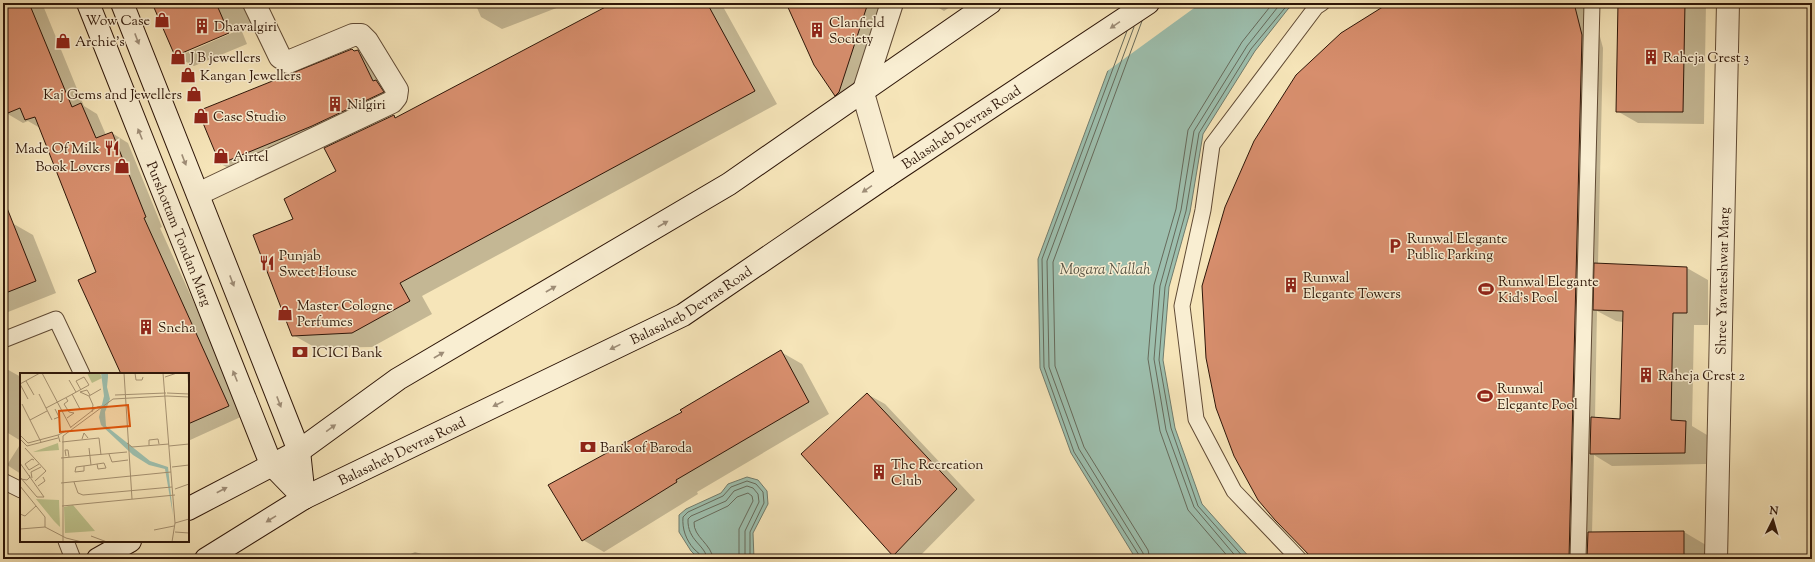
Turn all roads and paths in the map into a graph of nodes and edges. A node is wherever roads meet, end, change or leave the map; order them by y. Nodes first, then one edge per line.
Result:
1 (88, 3) edge
2 (122, 3) edge
3 (254, 3) edge
4 (892, 3) edge
5 (990, 3) edge
6 (1148, 3) edge
7 (1322, 3) edge
8 (1592, 3) edge
9 (1728, 3) edge
10 (863, 93) junction
11 (887, 176) junction
12 (198, 194) junction
13 (248, 322) junction
14 (218, 332) junction
15 (3, 340) edge
16 (82, 373) edge
17 (299, 451) junction
18 (271, 464) junction
19 (3, 481) edge
20 (20, 490) edge
21 (304, 498) junction
22 (189, 508) edge
23 (66, 542) edge
24 (128, 542) edge
25 (73, 559) edge
26 (98, 559) edge
27 (206, 559) edge
28 (1299, 559) edge
29 (1578, 559) edge
30 (1716, 559) edge

14 -> 1 main road, Purshottam Tondan Marg
2 -> 12 main road
3 - 12 main road
4 - 10 main road
5 - 10 main road
6 -> 11 main road, Balasaheb Devras Road
7 - 28 lane
8 - 29 lane
9 - 30 main road, Shree Yavateshwar Marg
10 - 11 main road
17 -> 10 main road
11 -> 21 main road, Balasaheb Devras Road
12 -> 13 main road
13 - 14 main road
13 -> 17 main road
18 -> 14 main road, Purshottam Tondan Marg
15 - 16 lane
17 - 18 main road
17 - 21 main road
18 - 21 main road
22 -> 18 main road
19 - 20 lane
21 -> 27 main road, Balasaheb Devras Road
23 - 25 lane
24 - 26 main road

